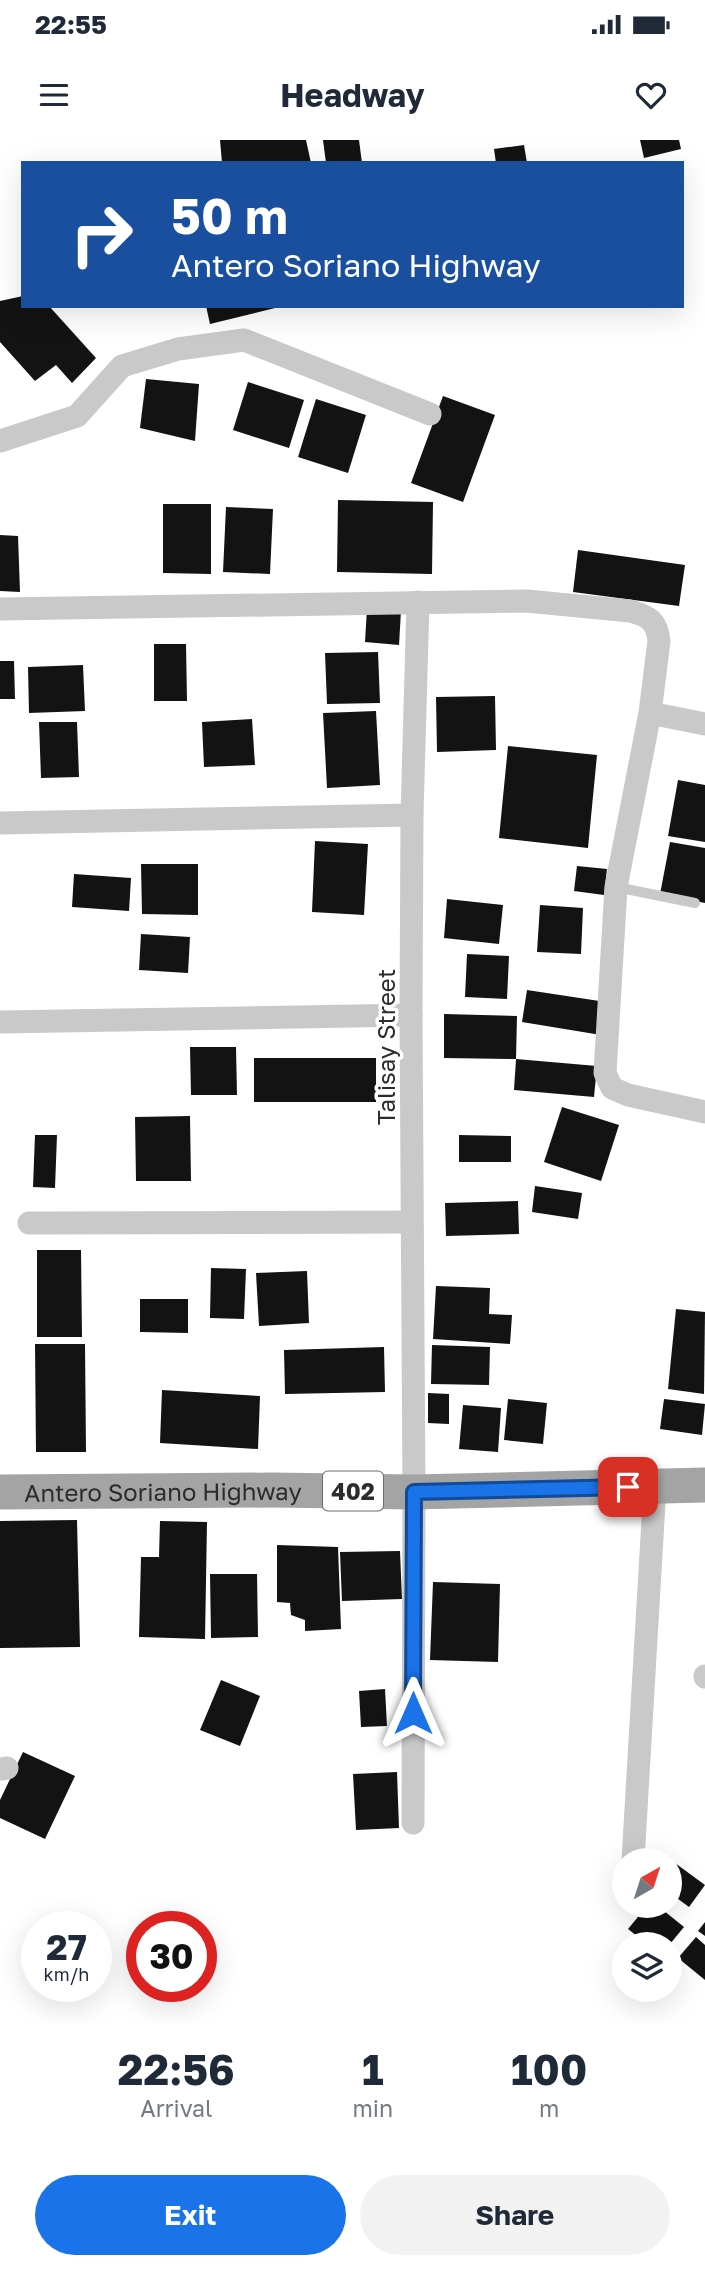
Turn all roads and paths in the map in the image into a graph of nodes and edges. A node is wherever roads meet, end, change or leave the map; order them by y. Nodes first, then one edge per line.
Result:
1 (430, 414) dead end
2 (0, 441) edge
3 (418, 601) junction
4 (0, 609) edge
5 (650, 713) junction
6 (705, 724) edge
7 (412, 814) junction
8 (0, 823) edge
9 (616, 887) junction
10 (695, 903) dead end
11 (411, 1015) junction
12 (0, 1022) edge
13 (705, 1112) edge
14 (411, 1222) junction
15 (29, 1223) dead end
16 (705, 1485) edge
17 (655, 1486) junction
18 (0, 1492) edge
19 (414, 1492) junction
20 (412, 1824) dead end
21 (634, 1848) edge

1 - 2 street
3 - 4 street
3 - 5 street
3 - 7 street, Talisay Street
5 - 6 street
5 - 9 street
7 - 8 street
7 - 11 street, Talisay Street
9 - 10 lane
9 - 13 street
11 - 12 street
11 - 14 street, Talisay Street
14 - 15 street
14 - 19 street, Talisay Street
16 - 17 main road, Antero Soriano Highway / 402
17 - 19 main road, Antero Soriano Highway / 402
17 - 21 street
18 - 19 main road, Antero Soriano Highway / 402
19 - 20 street, Talisay Street

